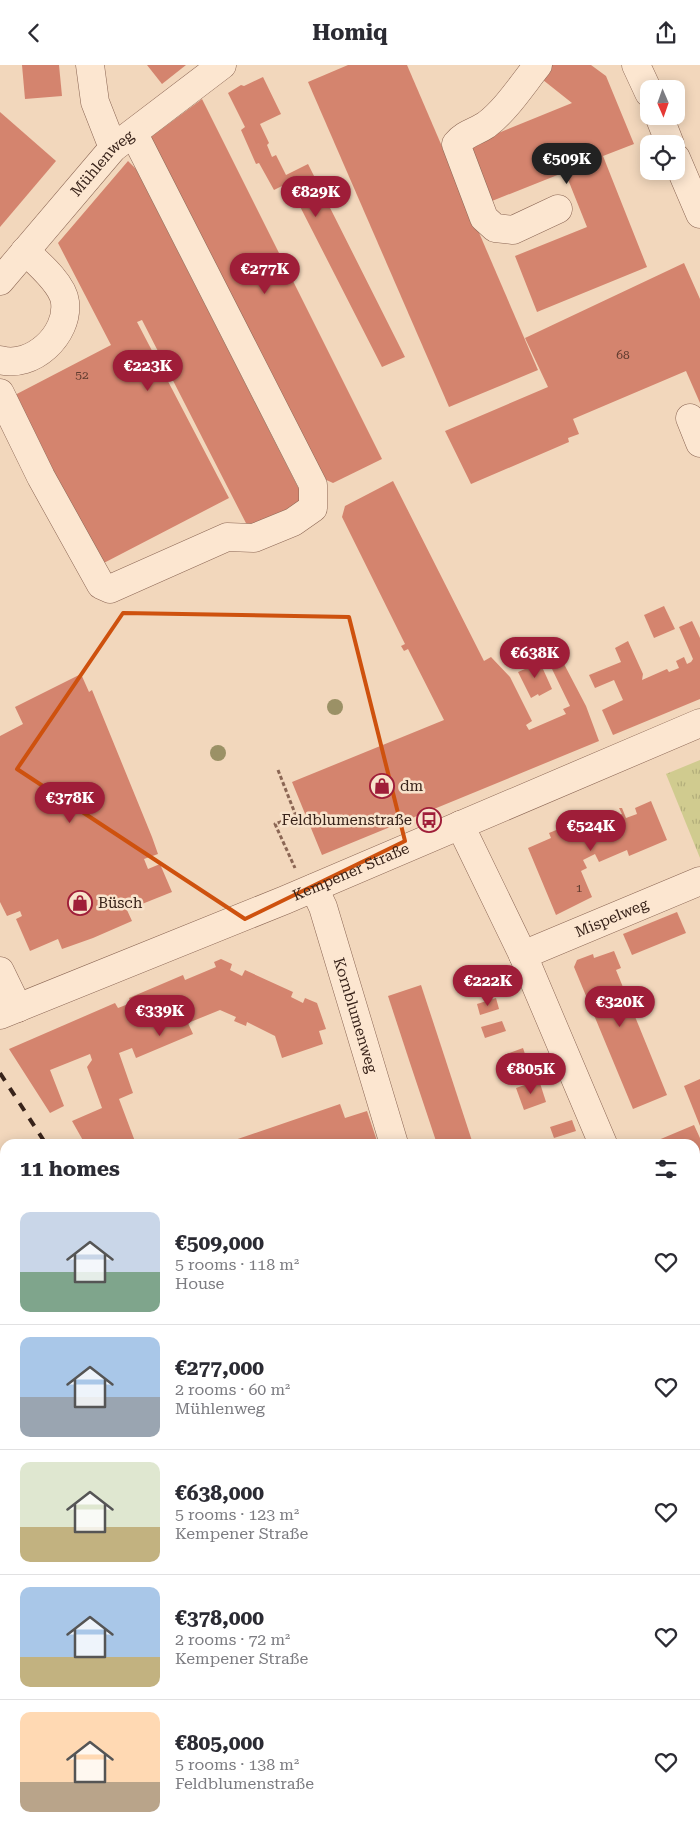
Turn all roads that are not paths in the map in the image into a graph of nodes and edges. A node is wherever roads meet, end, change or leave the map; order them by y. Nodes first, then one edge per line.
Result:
1 (90, 65) edge
2 (222, 65) edge
3 (538, 65) edge
4 (636, 65) edge
5 (643, 80) edge
6 (124, 141) junction
7 (685, 179) edge
8 (558, 209) dead end
9 (700, 214) edge
10 (25, 251) junction
11 (0, 281) edge
12 (0, 360) edge
13 (0, 393) edge
14 (700, 723) edge
15 (460, 825) junction
16 (700, 881) edge
17 (310, 889) junction
18 (523, 955) junction
19 (0, 971) edge
20 (9, 1011) edge
21 (393, 1139) edge
22 (601, 1139) edge

1 - 6 street
2 - 6 street, Mühlenweg
3 - 8 street
4 - 5 street
6 - 10 street, Mühlenweg
6 - 13 street
7 - 9 street
10 - 11 street, Mühlenweg
10 - 12 street
14 - 15 street, Kempener Straße
15 - 17 street, Kempener Straße
15 - 18 street
16 - 18 street, Mispelweg
17 - 20 street, Kempener Straße
17 - 21 street, Kornblumenweg
18 - 22 street
19 - 20 street

